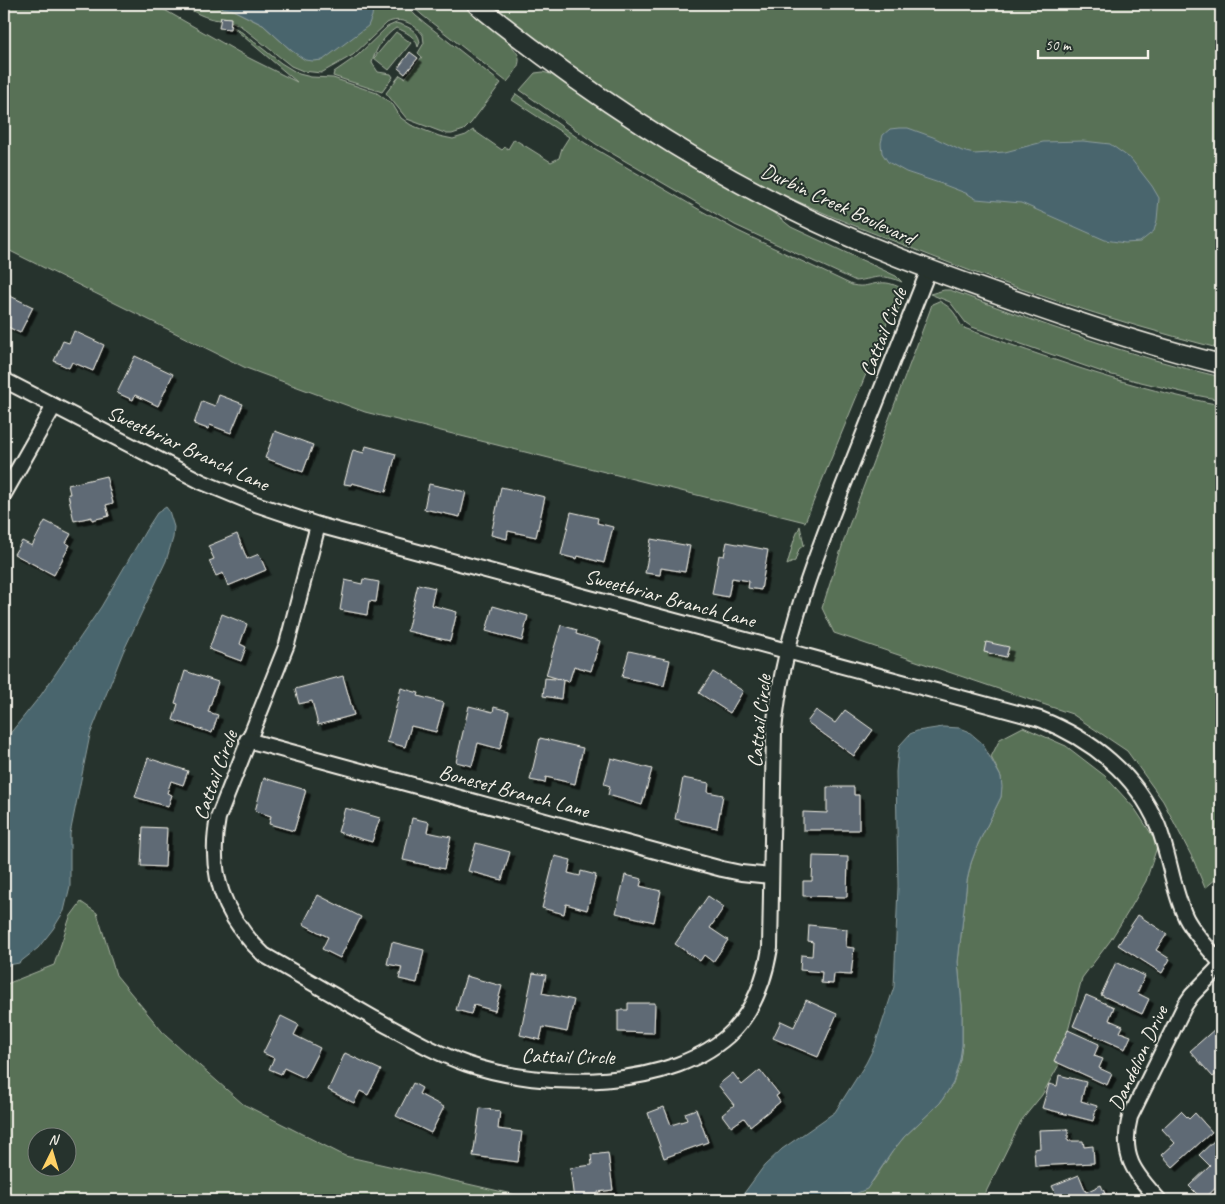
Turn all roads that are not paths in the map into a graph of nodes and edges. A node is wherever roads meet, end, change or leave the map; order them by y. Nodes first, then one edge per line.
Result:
1 (476, 4) edge
2 (929, 269) junction
3 (1221, 364) edge
4 (4, 380) edge
5 (54, 406) junction
6 (4, 494) edge
7 (318, 525) junction
8 (788, 650) junction
9 (247, 740) junction
10 (771, 876) junction
11 (1221, 964) edge
12 (1159, 1200) edge

1 - 2 street, Durbin Creek Boulevard
2 - 3 street, Durbin Creek Boulevard
2 - 8 street, Cattail Circle
4 - 5 street, Sweetbriar Branch Lane
5 - 6 street
5 - 7 street, Sweetbriar Branch Lane
7 - 8 street, Sweetbriar Branch Lane
7 - 9 street, Cattail Circle
8 - 10 street, Cattail Circle
8 - 11 street, Sweetbriar Branch Lane
9 - 10 street, Boneset Branch Lane
9 - 10 street, Cattail Circle
11 - 12 street, Dandelion Drive

